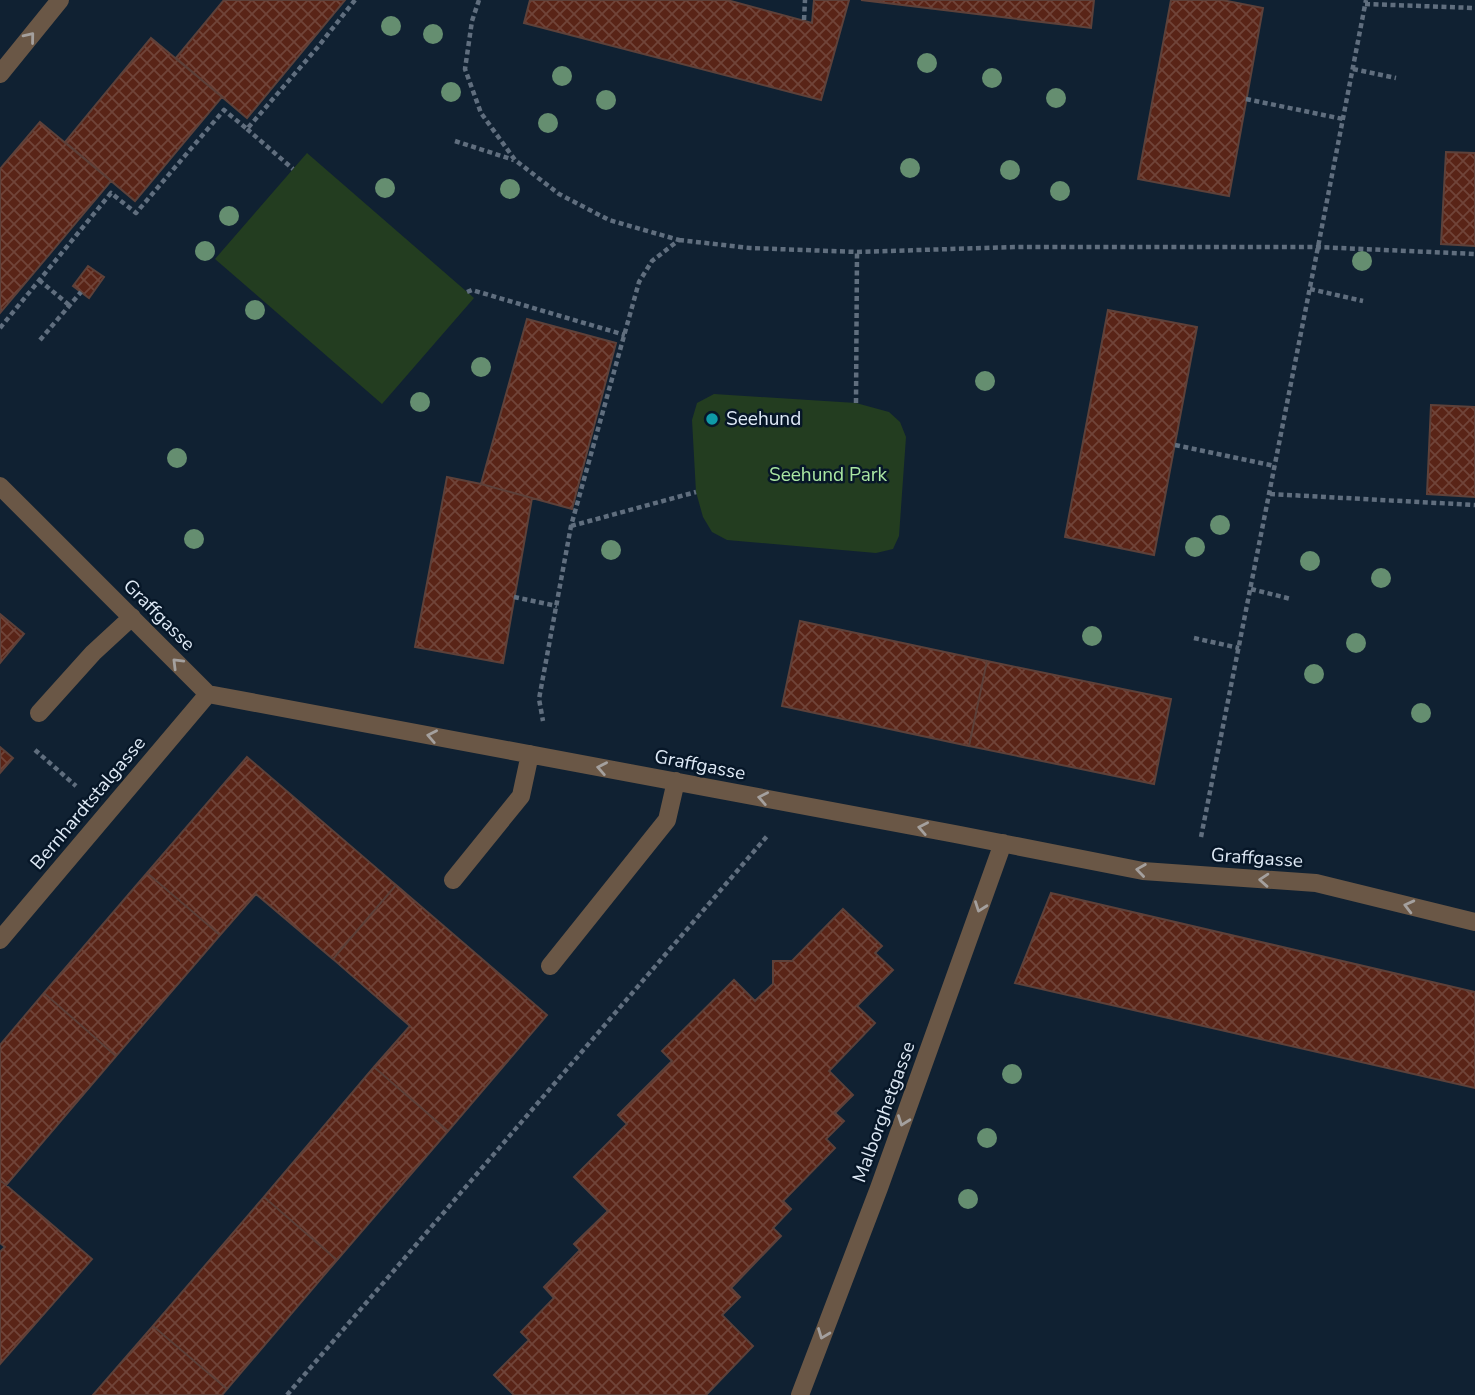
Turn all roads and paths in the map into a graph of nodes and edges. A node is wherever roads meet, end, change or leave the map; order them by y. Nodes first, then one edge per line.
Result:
1 (60, 0) edge
2 (355, 0) edge
3 (479, 0) edge
4 (805, 0) edge
5 (1366, 2) edge
6 (1475, 8) edge
7 (803, 20) dead end
8 (317, 48) junction
9 (324, 52) dead end
10 (1353, 69) junction
11 (0, 74) edge
12 (1396, 78) dead end
13 (1246, 99) dead end
14 (1343, 119) junction
15 (247, 129) junction
16 (455, 141) dead end
17 (514, 160) junction
18 (293, 169) dead end
19 (679, 240) junction
20 (1318, 247) junction
21 (857, 252) junction
22 (1475, 254) edge
23 (39, 280) junction
24 (1310, 289) junction
25 (80, 292) dead end
26 (467, 292) dead end
27 (1363, 301) dead end
28 (69, 305) junction
29 (0, 328) edge
30 (625, 335) junction
31 (40, 340) dead end
32 (856, 403) dead end
33 (1175, 444) dead end
34 (1275, 466) junction
35 (0, 485) edge
36 (696, 492) dead end
37 (1269, 494) junction
38 (1475, 505) edge
39 (571, 526) junction
40 (1251, 589) junction
41 (514, 597) dead end
42 (1291, 599) dead end
43 (556, 606) junction
44 (132, 617) junction
45 (1194, 638) dead end
46 (1239, 648) junction
47 (208, 694) junction
48 (39, 713) dead end
49 (530, 754) junction
50 (41, 756) dead end
51 (552, 758) junction
52 (676, 781) junction
53 (76, 786) dead end
54 (794, 804) junction
55 (1003, 843) junction
56 (1194, 874) junction
57 (453, 880) dead end
58 (1475, 922) edge
59 (0, 940) edge
60 (550, 966) dead end
61 (288, 1395) edge
62 (800, 1395) edge

11 -> 1 street
2 - 8 path
3 - 17 path
4 - 7 path
5 - 6 path
5 - 10 path
8 - 9 path
8 - 15 path
10 - 12 path
10 - 14 path
13 - 14 path
14 - 20 path
15 - 18 path
15 - 23 path
16 - 17 path
17 - 19 path
19 - 21 path
19 - 30 path
20 - 21 path
20 - 22 path
20 - 24 path
21 - 32 path
23 - 28 path
23 - 29 path
24 - 27 path
24 - 34 path
25 - 28 path
26 - 30 path
28 - 31 path
30 - 39 path
33 - 34 path
34 - 37 path
35 - 44 street, Graffgasse
36 - 39 path
37 - 38 path
37 - 40 path
39 - 43 path
40 - 42 path
40 - 46 path
41 - 43 path
43 - 51 path
47 -> 44 street, Graffgasse
44 - 48 street
45 - 46 path
46 - 56 path
49 -> 47 street, Graffgasse
47 - 59 street, Bernhardtstalgasse
49 - 51 street, Graffgasse
49 - 57 street
50 - 53 path
52 -> 51 street, Graffgasse
54 -> 52 street, Graffgasse
52 - 60 street
55 -> 54 street, Graffgasse
54 - 61 path
56 -> 55 street, Graffgasse
55 -> 62 street, Malborghetgasse
58 -> 56 street, Graffgasse

